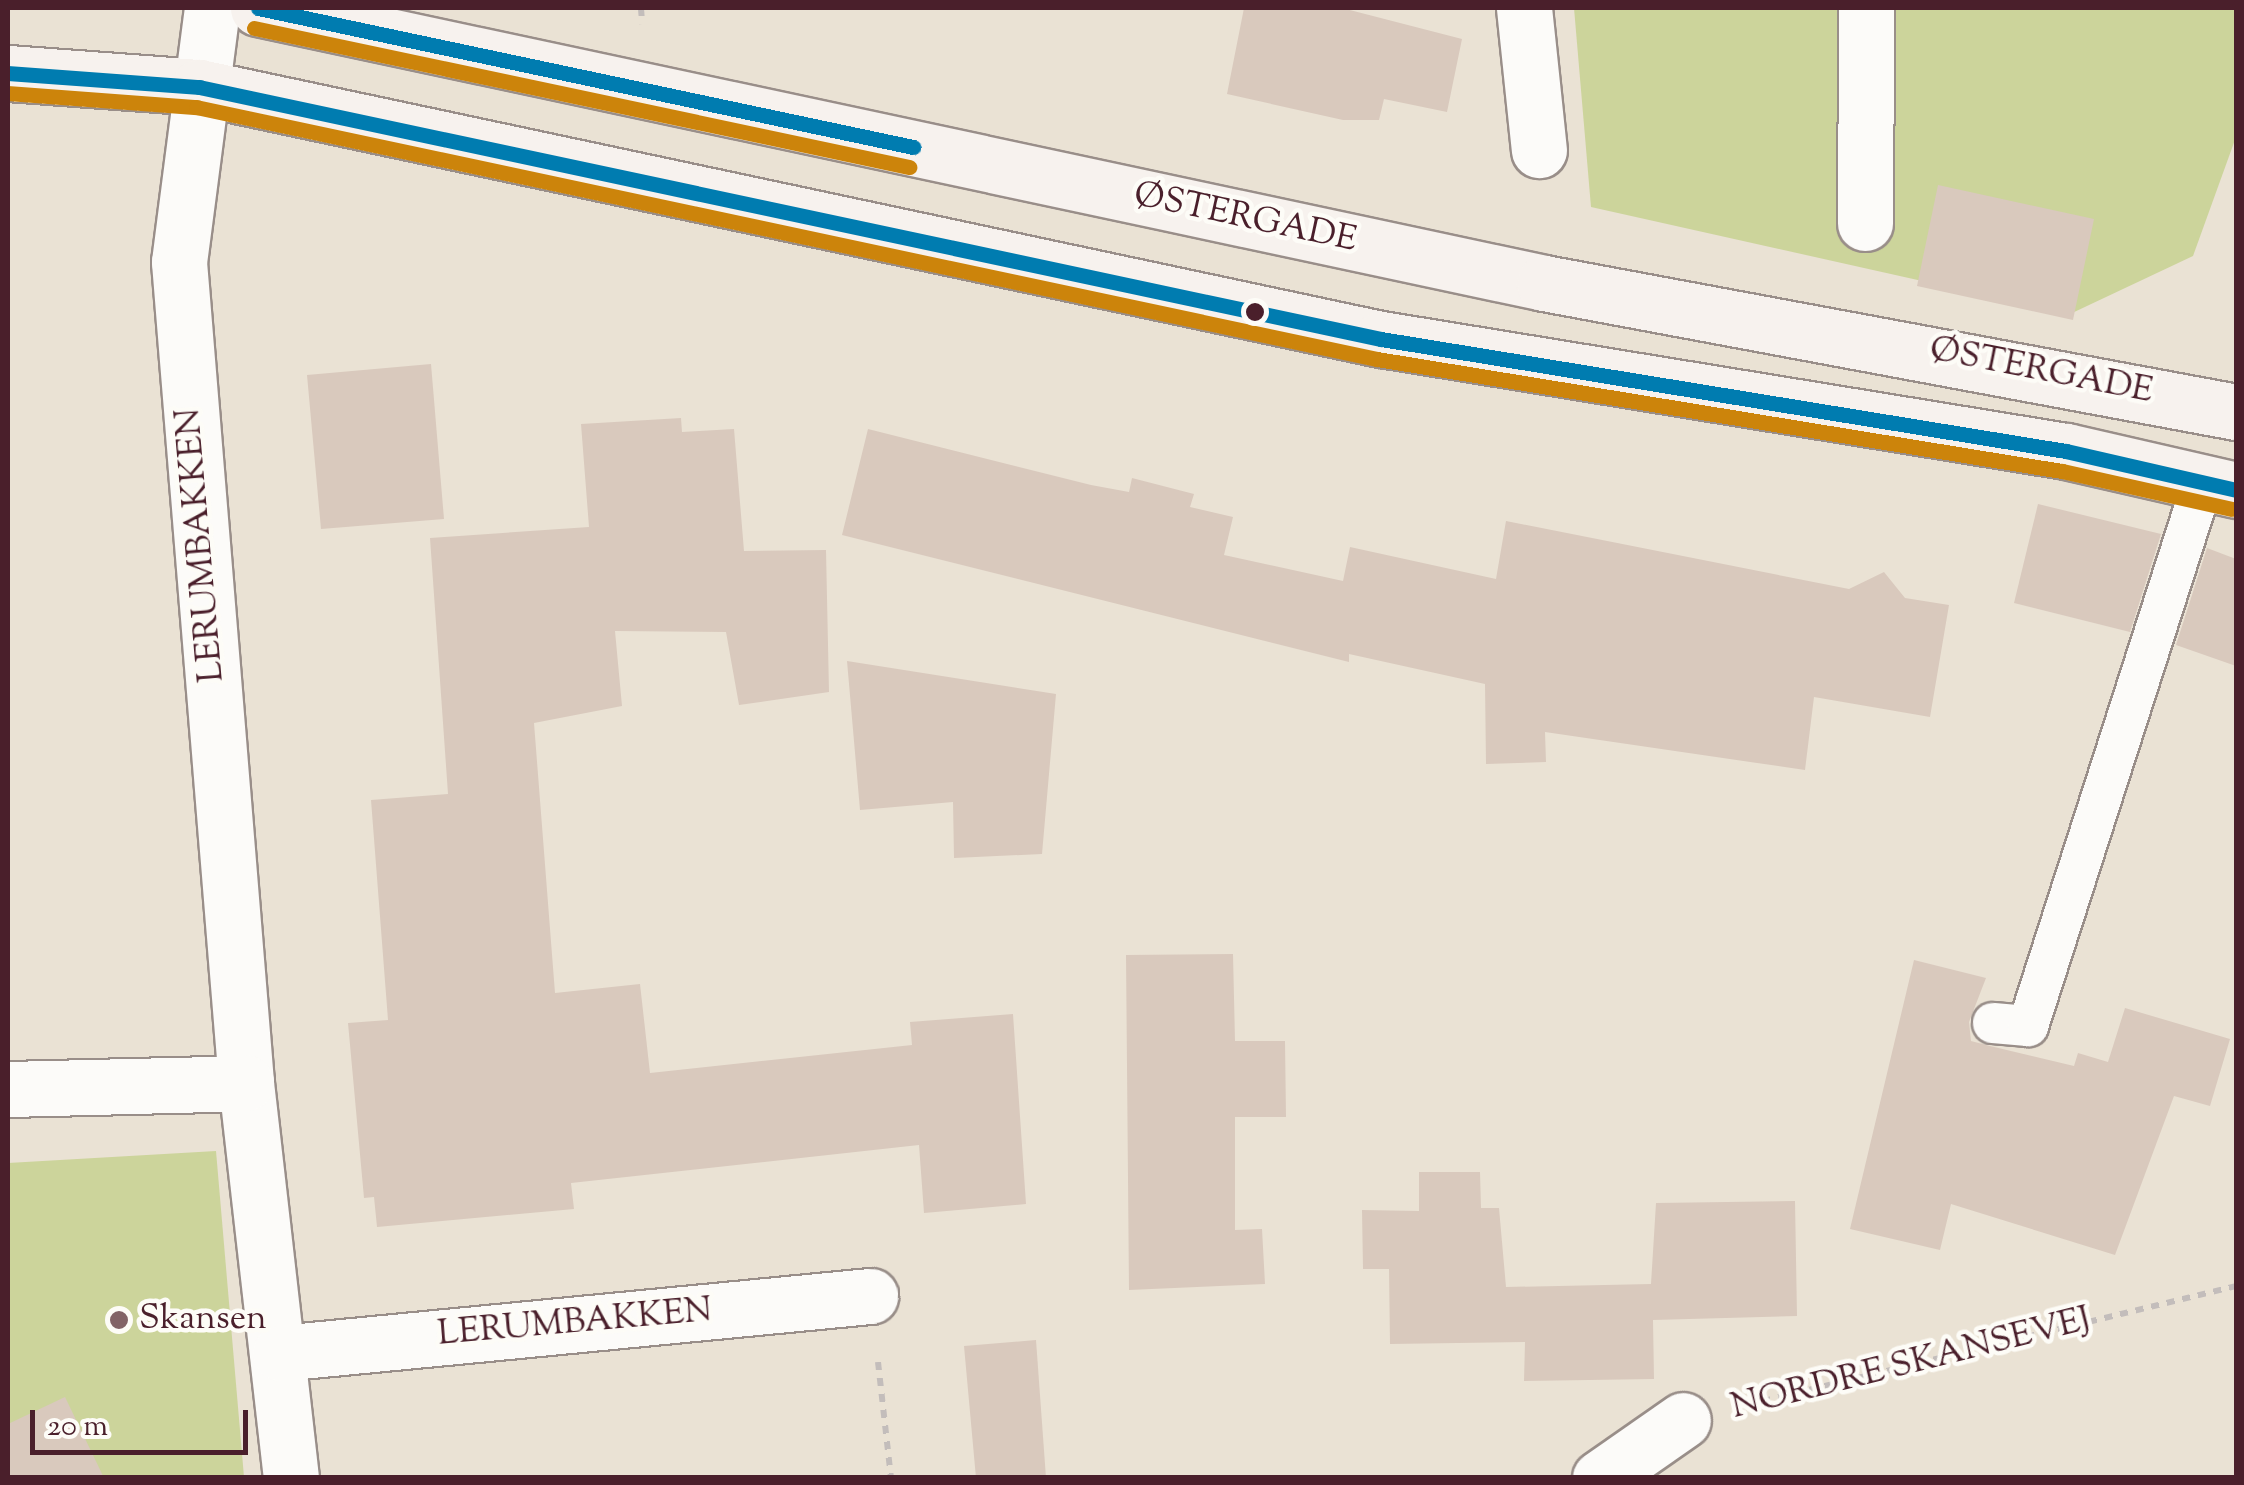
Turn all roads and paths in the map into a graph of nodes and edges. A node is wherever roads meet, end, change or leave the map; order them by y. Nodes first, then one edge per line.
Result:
1 (212, 8) edge
2 (258, 8) edge
3 (1524, 8) edge
4 (1866, 8) edge
5 (8, 73) edge
6 (198, 88) junction
7 (1539, 150) dead end
8 (1866, 223) dead end
9 (2236, 412) edge
10 (2220, 486) edge
11 (1993, 1023) dead end
12 (246, 1083) junction
13 (8, 1089) edge
14 (2236, 1286) edge
15 (870, 1296) joint
16 (280, 1352) junction
17 (1683, 1420) joint
18 (291, 1478) edge
19 (890, 1478) edge
20 (1600, 1478) edge

1 - 6 street, LERUMBAKKEN
2 - 9 main road, ØSTERGADE
3 - 7 street
4 - 8 street
5 - 6 main road, ØSTERGADE
6 - 10 main road, ØSTERGADE
6 - 12 street, LERUMBAKKEN
10 - 11 lane
12 - 13 street
12 - 16 street, LERUMBAKKEN
14 - 17 path, NORDRE SKANSEVEJ
15 - 16 street, LERUMBAKKEN
15 - 19 path
16 - 18 street, LERUMBAKKEN
17 - 20 street, NORDRE SKANSEVEJ

